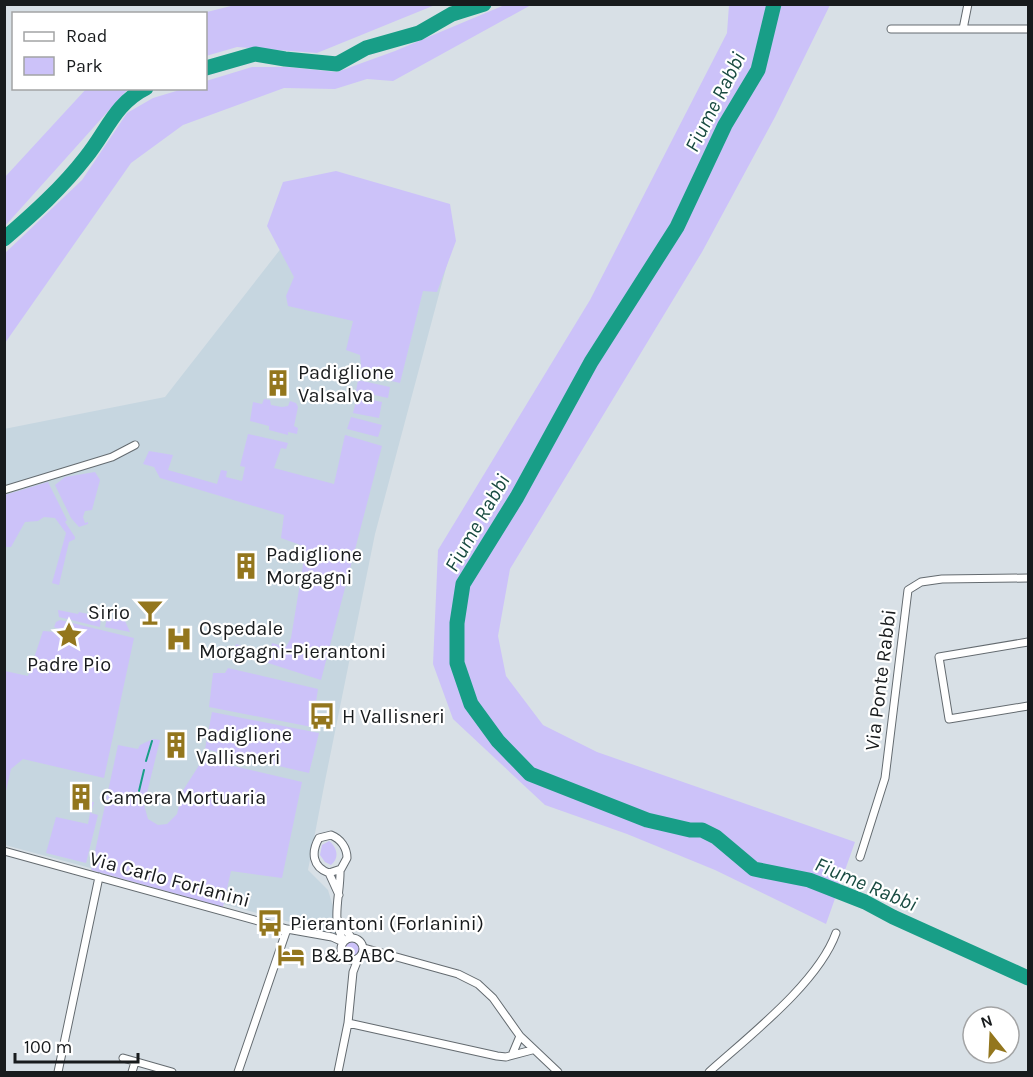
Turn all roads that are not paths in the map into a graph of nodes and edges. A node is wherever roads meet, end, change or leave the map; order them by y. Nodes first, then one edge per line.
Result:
1 (968, 4) edge
2 (891, 29) dead end
3 (963, 29) junction
4 (1029, 29) edge
5 (135, 445) dead end
6 (4, 490) edge
7 (1029, 578) edge
8 (1029, 642) edge
9 (1029, 706) edge
10 (4, 851) edge
11 (861, 857) dead end
12 (340, 870) junction
13 (329, 873) junction
14 (99, 877) junction
15 (339, 895) junction
16 (287, 929) junction
17 (836, 933) dead end
18 (327, 938) junction
19 (346, 940) junction
20 (364, 948) junction
21 (341, 951) junction
22 (346, 958) junction
23 (358, 959) junction
24 (353, 972) junction
25 (348, 1023) junction
26 (520, 1036) junction
27 (532, 1050) junction
28 (512, 1054) junction
29 (123, 1058) dead end
30 (135, 1062) junction
31 (58, 1072) edge
32 (132, 1072) edge
33 (172, 1072) edge
34 (237, 1072) edge
35 (338, 1072) edge
36 (558, 1072) edge
37 (710, 1072) edge

1 - 3 street
2 - 3 street
3 - 4 street
5 - 6 street
7 - 11 street, Via Ponte Rabbi
8 - 9 street
10 - 14 street, Via Carlo Forlanini
12 - 13 street
12 - 13 street
12 - 15 street
13 - 15 street
14 - 16 street, Via Carlo Forlanini
14 - 31 street
15 - 19 street
16 - 18 street, Via Carlo Forlanini
16 - 34 street
17 - 37 street
18 - 19 street, Via Carlo Forlanini
18 - 21 street
19 - 20 street
19 - 21 street
20 - 23 street
20 - 26 street
21 - 22 street
22 - 23 street
22 - 24 street
23 - 24 street
24 - 25 street
25 - 28 street
25 - 35 street
26 - 27 street
26 - 28 street
27 - 28 street
27 - 36 street
29 - 30 street
30 - 32 street
30 - 33 street

